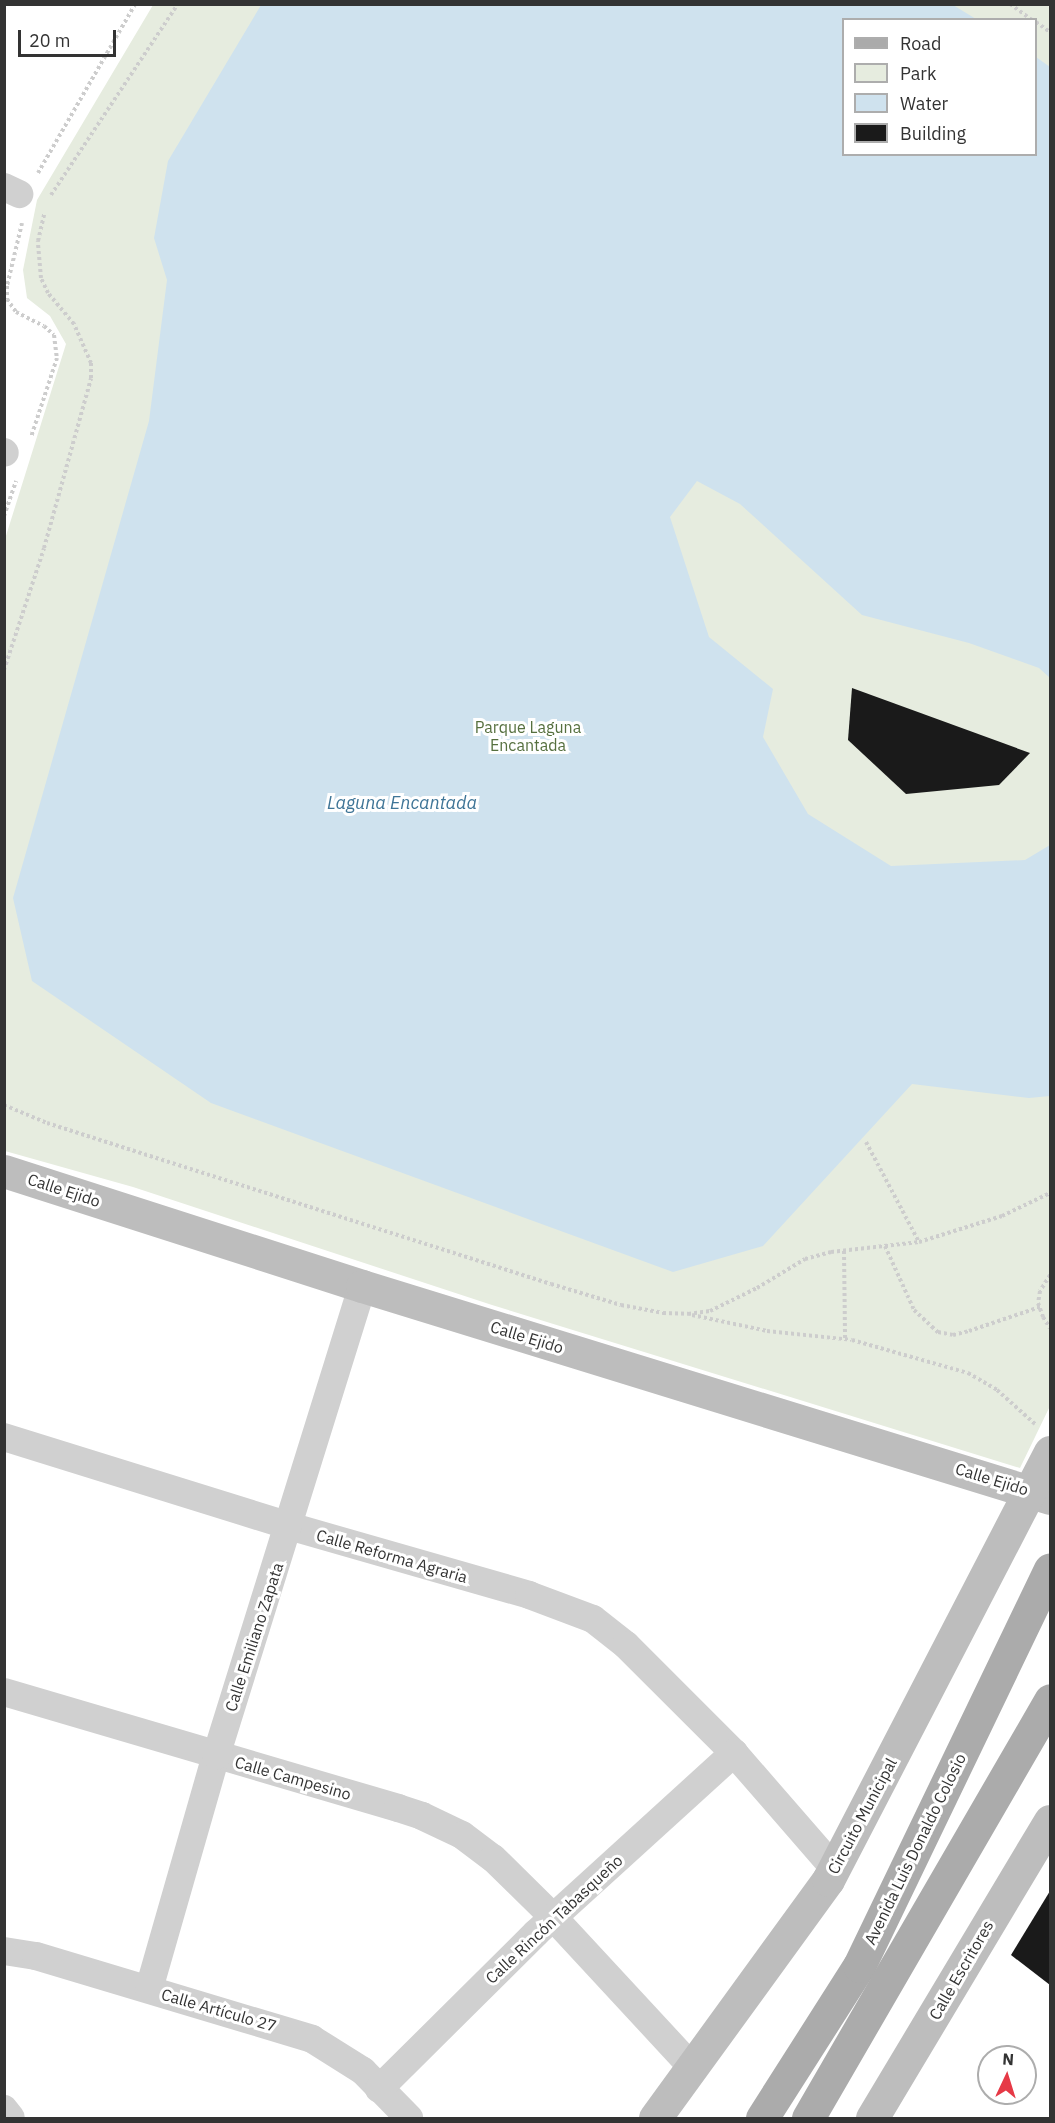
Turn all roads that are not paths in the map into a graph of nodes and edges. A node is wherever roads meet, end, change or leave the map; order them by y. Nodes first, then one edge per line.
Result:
1 (4, 1172) edge
2 (362, 1286) junction
3 (4, 1437) edge
4 (1045, 1440) edge
5 (1041, 1494) edge
6 (289, 1526) junction
7 (1050, 1570) edge
8 (4, 1692) edge
9 (1050, 1700) edge
10 (734, 1753) junction
11 (216, 1756) junction
12 (1050, 1821) edge
13 (835, 1869) junction
14 (553, 1917) junction
15 (4, 1951) edge
16 (149, 1989) junction
17 (692, 2067) junction
18 (379, 2089) junction
19 (4, 2109) edge
20 (11, 2118) edge
21 (409, 2118) edge
22 (655, 2118) edge
23 (762, 2118) edge
24 (808, 2118) edge
25 (872, 2118) edge

1 - 2 street, Calle Ejido
2 - 5 street, Calle Ejido
2 - 6 street, Calle Emiliano Zapata
3 - 6 street, Calle Reforma Agraria
4 - 5 street
5 - 13 street, Circuito Municipal
6 - 10 street, Calle Reforma Agraria
6 - 11 street, Calle Emiliano Zapata
7 - 23 main road, Avenida Luis Donaldo Colosio
8 - 11 street, Calle Campesino
9 - 24 main road
10 - 13 street, Calle Reforma Agraria
10 - 14 street, Calle Rincón Tabasqueño
11 - 14 street, Calle Campesino
11 - 16 street, Calle Emiliano Zapata
12 - 25 street, Calle Escritores
13 - 17 street, Circuito Municipal
14 - 17 street, Calle Campesino
14 - 18 street, Calle Rincón Tabasqueño
15 - 16 street, Calle Artículo 27
16 - 18 street, Calle Artículo 27
17 - 22 street, Circuito Municipal
18 - 21 street, Calle Artículo 27
19 - 20 street

